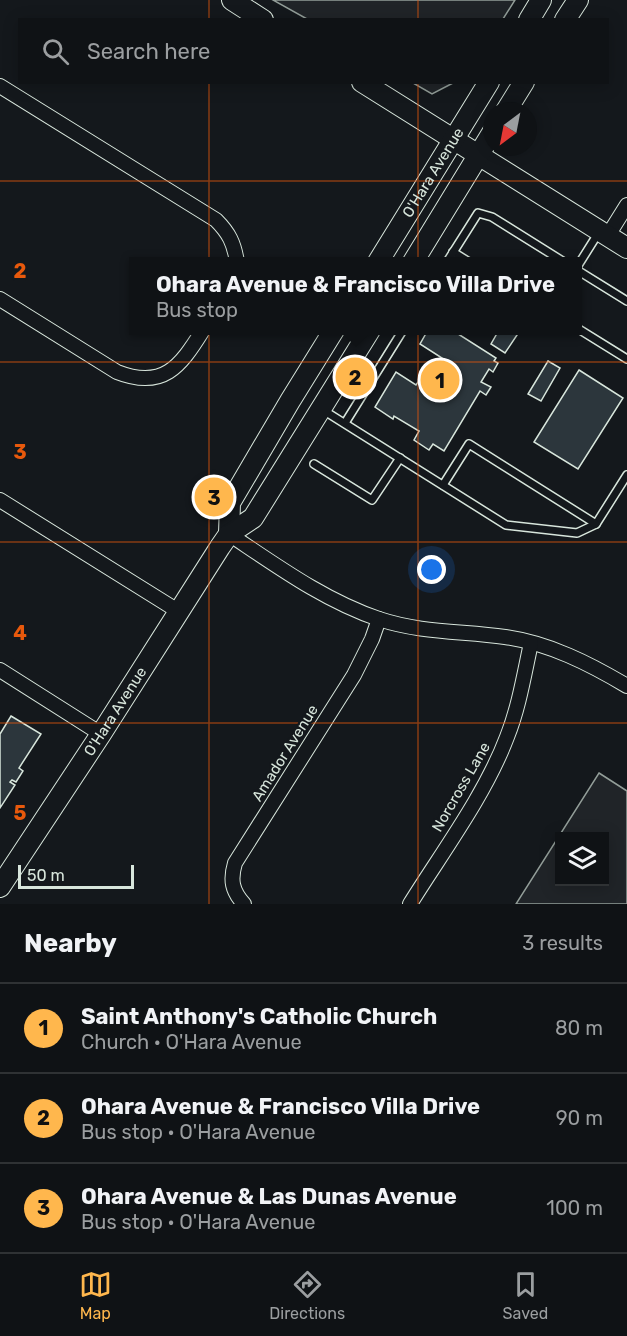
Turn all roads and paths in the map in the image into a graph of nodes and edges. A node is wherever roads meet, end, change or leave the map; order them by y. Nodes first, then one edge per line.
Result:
1 (232, 0) edge
2 (541, 0) edge
3 (578, 0) edge
4 (260, 18) edge
5 (530, 18) edge
6 (566, 18) edge
7 (365, 84) edge
8 (488, 84) edge
9 (523, 84) edge
10 (0, 86) edge
11 (512, 102) edge
12 (454, 141) junction
13 (483, 148) edge
14 (478, 156) junction
15 (627, 206) edge
16 (603, 235) junction
17 (627, 248) edge
18 (453, 252) junction
19 (236, 257) edge
20 (381, 257) edge
21 (415, 257) edge
22 (450, 257) edge
23 (462, 257) edge
24 (557, 257) edge
25 (582, 262) edge
26 (582, 271) edge
27 (0, 299) edge
28 (627, 301) edge
29 (582, 331) edge
30 (200, 335) edge
31 (331, 335) edge
32 (367, 335) edge
33 (400, 335) edge
34 (627, 359) edge
35 (322, 409) junction
36 (345, 423) junction
37 (400, 458) junction
38 (314, 464) dead end
39 (627, 475) edge
40 (443, 485) junction
41 (0, 500) edge
42 (596, 524) junction
43 (229, 534) junction
44 (178, 611) junction
45 (379, 619) junction
46 (531, 643) junction
47 (0, 670) edge
48 (627, 686) edge
49 (101, 734) junction
50 (28, 872) dead end
51 (42, 880) dead end
52 (0, 887) edge
53 (244, 904) edge
54 (410, 904) edge

1 - 4 main road
2 - 5 main road
3 - 6 main road
7 - 12 main road
8 - 12 main road, O'Hara Avenue
9 - 11 main road
10 - 19 street
12 - 14 main road
12 - 20 main road, O'Hara Avenue
13 - 14 main road, O'Hara Avenue
14 - 16 main road
14 - 21 main road, O'Hara Avenue
15 - 16 street
16 - 17 main road
16 - 25 lane
18 - 22 lane
18 - 23 lane
18 - 24 lane
26 - 28 lane
27 - 30 street
29 - 34 lane
31 - 43 main road
32 - 35 main road, O'Hara Avenue
33 - 36 lane
35 - 36 lane
35 - 43 main road, O'Hara Avenue
36 - 37 lane
37 - 38 lane
37 - 40 lane
39 - 42 lane
40 - 42 lane
40 - 42 lane
41 - 44 street
43 - 44 main road, O'Hara Avenue
43 - 45 street
44 - 49 main road, O'Hara Avenue
45 - 46 street
45 - 53 street, Amador Avenue
46 - 48 street
46 - 54 street, Norcross Lane
47 - 49 street
49 - 52 main road, O'Hara Avenue
50 - 51 path

